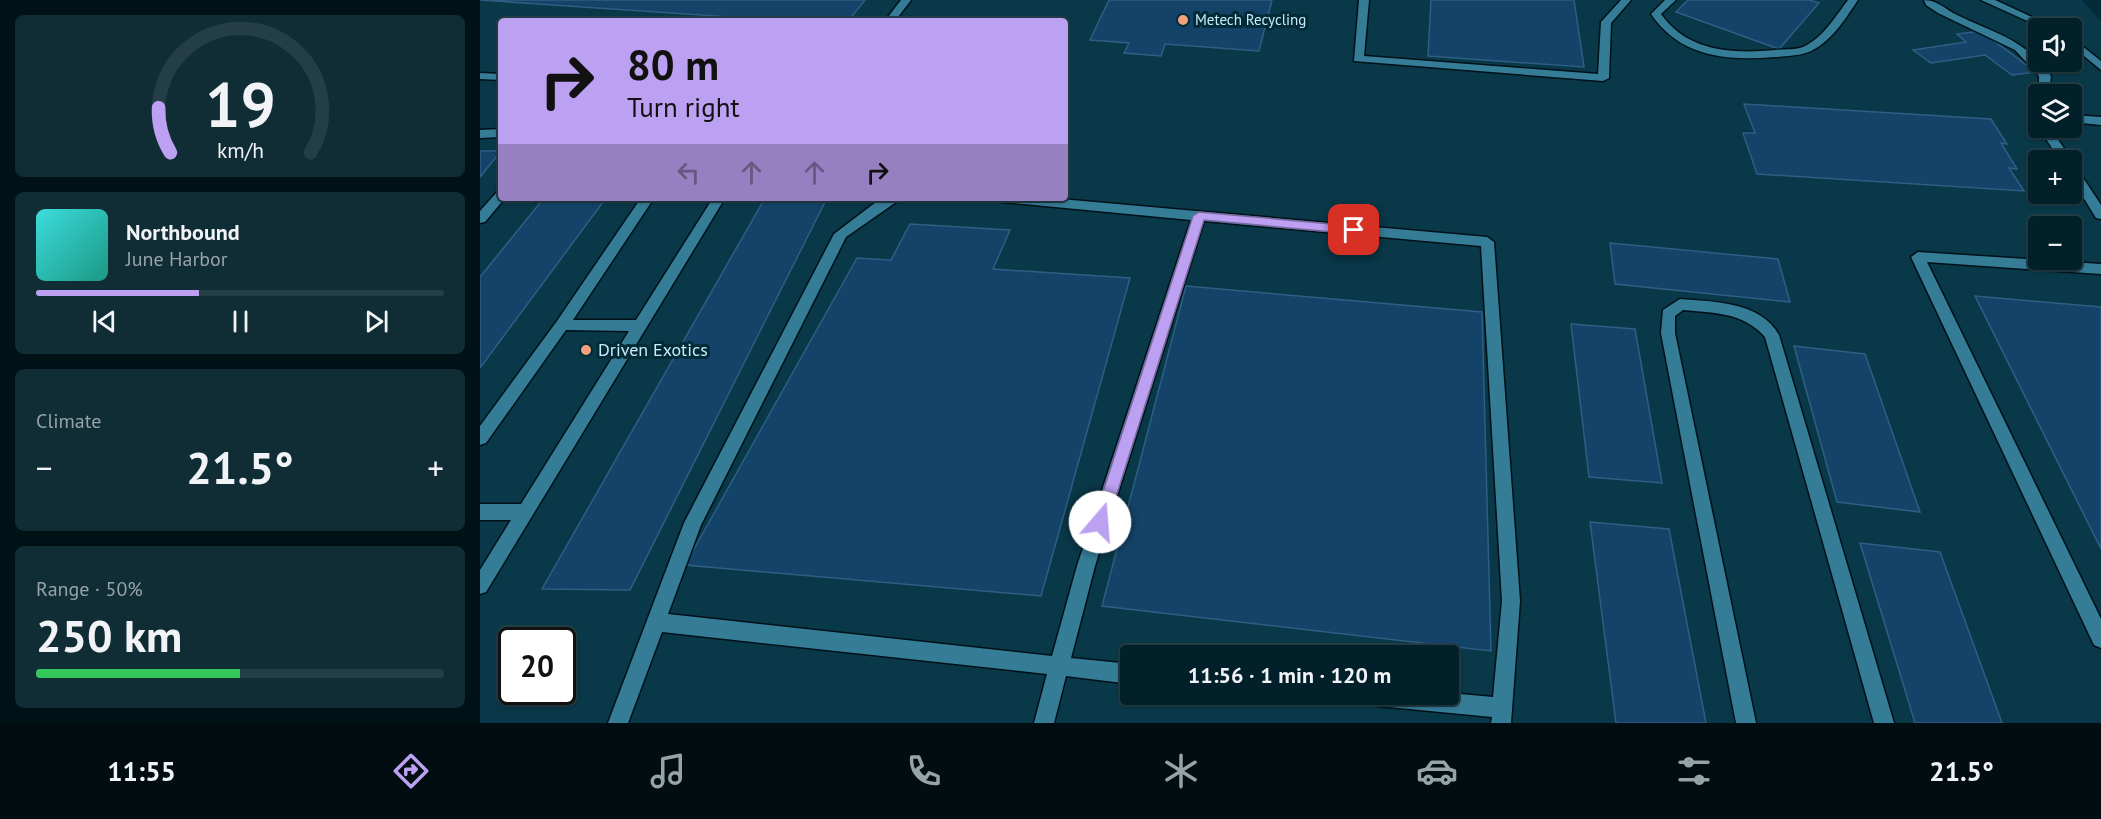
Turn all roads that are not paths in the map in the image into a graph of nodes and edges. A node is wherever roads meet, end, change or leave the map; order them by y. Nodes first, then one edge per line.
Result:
1 (906, 0) edge
2 (1364, 0) edge
3 (1626, 0) edge
4 (1671, 0) edge
5 (1853, 0) edge
6 (1929, 0) edge
7 (1986, 0) edge
8 (892, 18) edge
9 (2028, 18) edge
10 (2082, 50) edge
11 (2101, 67) edge
12 (480, 76) edge
13 (498, 77) edge
14 (2045, 84) edge
15 (2082, 119) edge
16 (2101, 120) edge
17 (480, 134) edge
18 (498, 134) edge
19 (2082, 186) edge
20 (498, 198) edge
21 (646, 201) edge
22 (717, 201) edge
23 (888, 201) edge
24 (1035, 201) edge
25 (2101, 215) edge
26 (1199, 216) junction
27 (480, 219) edge
28 (2101, 269) edge
29 (562, 325) junction
30 (640, 326) junction
31 (480, 438) edge
32 (480, 512) edge
33 (526, 512) junction
34 (480, 586) edge
35 (656, 621) junction
36 (2101, 639) edge
37 (1059, 667) junction
38 (1120, 673) edge
39 (1433, 705) edge
40 (1502, 715) edge
41 (618, 723) edge
42 (1044, 723) edge
43 (1746, 723) edge
44 (1884, 723) edge

1 - 8 street
2 - 3 street
4 - 5 street
6 - 14 street
7 - 9 street
10 - 11 street
12 - 13 street
15 - 16 street
17 - 18 street
19 - 25 street
20 - 27 street
21 - 29 street
22 - 30 street
23 - 35 street
24 - 26 street
26 - 37 street
26 - 40 street
28 - 36 street
29 - 30 street
29 - 31 street
30 - 33 street
32 - 33 street
33 - 34 street
35 - 37 street
35 - 41 street
37 - 38 street
37 - 42 street
39 - 40 street
43 - 44 street

